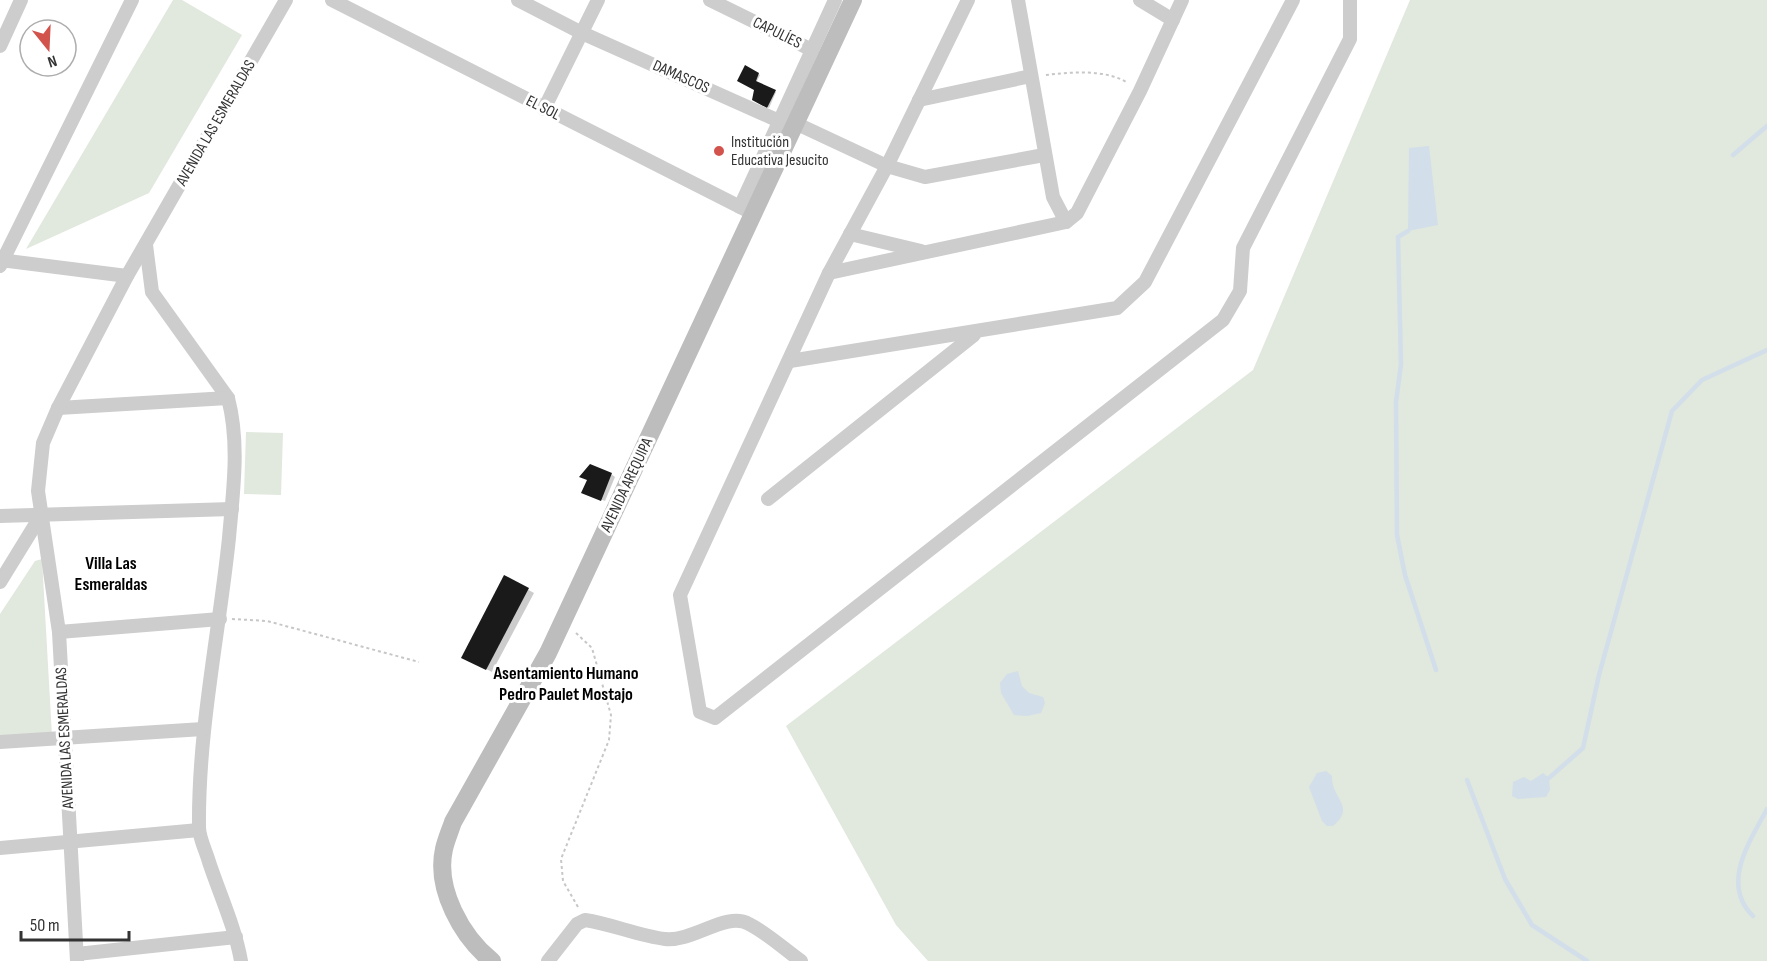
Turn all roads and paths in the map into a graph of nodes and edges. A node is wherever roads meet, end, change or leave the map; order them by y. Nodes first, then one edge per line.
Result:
1 (21, 0) edge
2 (132, 0) edge
3 (286, 0) edge
4 (332, 0) edge
5 (518, 0) edge
6 (598, 0) edge
7 (710, 0) edge
8 (835, 0) edge
9 (853, 0) edge
10 (968, 0) edge
11 (1140, 0) edge
12 (1182, 0) edge
13 (1293, 0) edge
14 (1350, 0) edge
15 (1022, 1) edge
16 (1173, 20) junction
17 (582, 33) junction
18 (0, 46) edge
19 (812, 50) junction
20 (1031, 76) junction
21 (1140, 91) junction
22 (919, 100) junction
23 (544, 109) junction
24 (787, 122) junction
25 (1044, 155) junction
26 (887, 166) junction
27 (747, 211) junction
28 (1066, 222) junction
29 (850, 234) junction
30 (146, 245) junction
31 (926, 253) junction
32 (1, 262) edge
33 (829, 273) junction
34 (127, 276) junction
35 (975, 333) junction
36 (790, 361) junction
37 (228, 398) junction
38 (58, 408) junction
39 (768, 499) dead end
40 (232, 508) junction
41 (0, 516) edge
42 (40, 517) junction
43 (0, 582) edge
44 (220, 619) junction
45 (563, 621) junction
46 (59, 632) junction
47 (419, 662) dead end
48 (203, 729) junction
49 (66, 738) junction
50 (0, 742) edge
51 (199, 830) junction
52 (69, 842) junction
53 (0, 848) edge
54 (585, 920) junction
55 (236, 937) junction
56 (77, 958) edge
57 (241, 961) edge
58 (492, 961) edge
59 (548, 961) edge
60 (801, 961) edge

1 - 18 street
2 - 32 street
3 - 30 street, AVENIDA LAS ESMERALDAS
4 - 23 street, EL SOL
5 - 17 street, DAMASCOS
6 - 17 street
7 - 19 street, CAPULÍES
8 - 19 street
9 - 24 street, AVENIDA AREQUIPA
10 - 22 street
11 - 16 street
12 - 16 street
13 - 35 street
14 - 36 street
15 - 20 street
16 - 21 street
17 - 23 street
17 - 24 street, DAMASCOS
19 - 24 street
20 - 21 path
20 - 22 street
20 - 25 street
21 - 28 street
22 - 26 street
23 - 27 street, EL SOL
24 - 26 street, DAMASCOS
24 - 27 street, AVENIDA AREQUIPA
25 - 26 street, DAMASCOS
25 - 28 street
26 - 29 street
27 - 45 street, AVENIDA AREQUIPA
28 - 31 street
29 - 31 street
29 - 33 street
30 - 34 street, AVENIDA LAS ESMERALDAS
30 - 37 street
31 - 33 street
32 - 34 street
33 - 36 street
34 - 38 street
35 - 36 street
35 - 39 street
37 - 38 street
37 - 40 street
38 - 42 street
40 - 42 street
40 - 44 street
41 - 42 street
42 - 43 street
42 - 46 street, AVENIDA LAS ESMERALDAS
44 - 46 street
44 - 47 path
44 - 48 street
45 - 54 path
45 - 58 street, AVENIDA AREQUIPA
46 - 49 street, AVENIDA LAS ESMERALDAS
48 - 49 street
48 - 51 street
49 - 50 street
49 - 52 street, AVENIDA LAS ESMERALDAS
51 - 52 street
51 - 55 street
52 - 53 street
52 - 56 street, AVENIDA LAS ESMERALDAS
54 - 59 street
54 - 60 street
55 - 56 street
55 - 57 street

